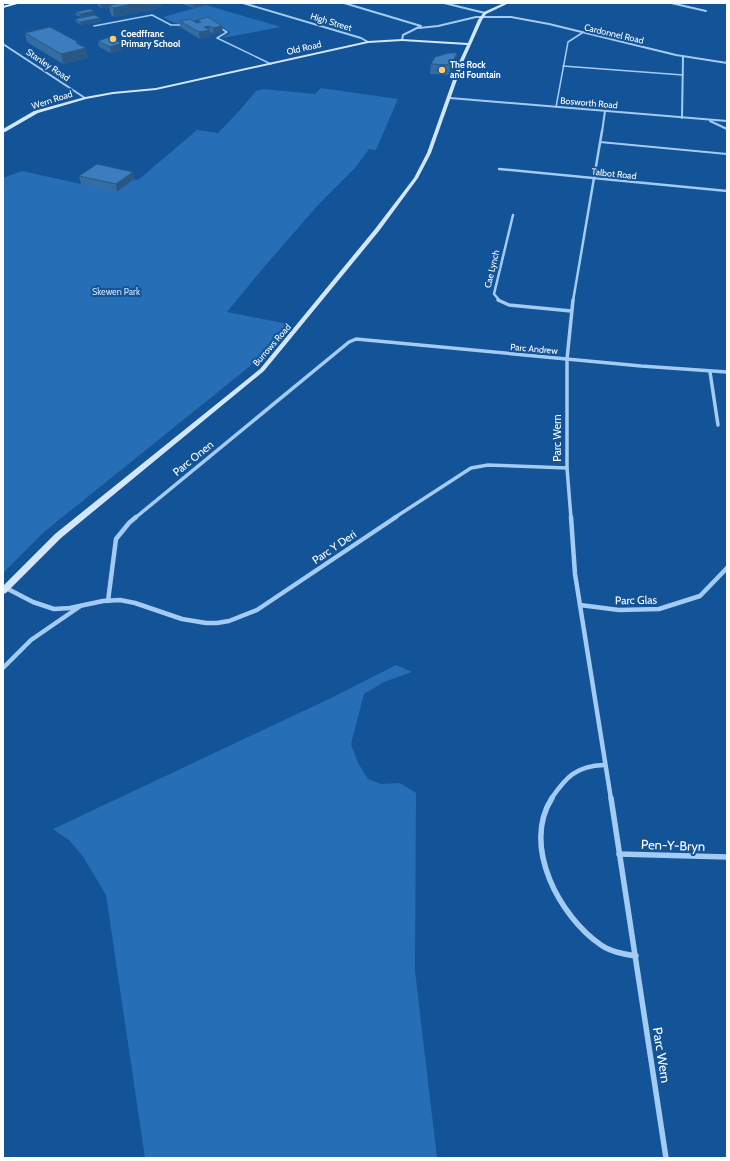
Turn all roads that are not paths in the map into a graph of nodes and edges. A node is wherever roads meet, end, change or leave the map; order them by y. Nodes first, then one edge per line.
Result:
1 (19, 3) edge
2 (242, 3) edge
3 (344, 3) edge
4 (444, 3) edge
5 (507, 3) edge
6 (671, 3) edge
7 (3, 7) edge
8 (706, 11) dead end
9 (484, 14) junction
10 (187, 24) edge
11 (94, 26) edge
12 (218, 26) edge
13 (419, 28) junction
14 (582, 33) junction
15 (402, 40) junction
16 (368, 42) junction
17 (470, 44) junction
18 (4, 45) edge
19 (683, 57) junction
20 (727, 63) edge
21 (271, 64) junction
22 (563, 66) junction
23 (683, 75) junction
24 (85, 98) junction
25 (450, 98) junction
26 (556, 107) junction
27 (605, 111) junction
28 (682, 118) junction
29 (706, 120) junction
30 (727, 121) edge
31 (727, 129) edge
32 (3, 131) edge
33 (600, 142) junction
34 (727, 154) edge
35 (499, 169) dead end
36 (592, 178) junction
37 (727, 191) edge
38 (513, 215) dead end
39 (571, 311) junction
40 (356, 339) joint
41 (567, 359) junction
42 (710, 372) junction
43 (727, 372) edge
44 (718, 424) dead end
45 (567, 468) junction
46 (727, 568) edge
47 (4, 589) edge
48 (108, 600) junction
49 (580, 605) junction
50 (80, 606) junction
51 (3, 668) edge
52 (604, 765) junction
53 (618, 854) junction
54 (727, 857) edge
55 (636, 956) junction
56 (666, 1158) edge

1 - 7 main road
2 - 16 street, High Street
3 - 13 street
4 - 9 street
5 - 9 main road
6 - 8 street
9 - 13 street
9 - 14 street, Cardonnel Road
9 - 17 main road
10 - 11 lane
12 - 21 lane
13 - 15 street
14 - 19 street, Cardonnel Road
14 - 22 lane
15 - 16 main road, Old Road
15 - 17 main road, Old Road
16 - 21 main road, Old Road
17 - 25 main road, Burrows Road
18 - 24 street, Stanley Road
19 - 20 street, Cardonnel Road
19 - 23 street
21 - 24 main road, Old Road
22 - 23 lane
22 - 26 lane
23 - 28 street
24 - 32 main road, Wern Road
25 - 26 street, Bosworth Road
25 - 47 main road, Burrows Road
26 - 27 street, Bosworth Road
27 - 28 street, Bosworth Road
27 - 33 street, Parc Wern
28 - 29 street, Bosworth Road
29 - 30 street, Bosworth Road
29 - 31 street
33 - 34 lane
33 - 36 street, Parc Wern
35 - 36 street, Talbot Road
36 - 37 street, Talbot Road
36 - 39 street, Parc Wern
38 - 39 street, Cae Lynch
39 - 41 street, Parc Wern
40 - 41 street, Parc Andrew
40 - 48 street, Parc Onen
41 - 42 street, Parc Andrew
41 - 45 street, Parc Wern
42 - 43 street, Parc Andrew
42 - 44 street
45 - 48 street, Parc Y Deri
45 - 49 street, Parc Wern
46 - 49 street, Parc Glas
47 - 50 street
48 - 50 street
49 - 52 street, Parc Wern
50 - 51 street
52 - 53 street, Parc Wern
52 - 55 street
53 - 54 street, Pen-Y-Bryn
53 - 55 street, Parc Wern
55 - 56 street, Parc Wern

